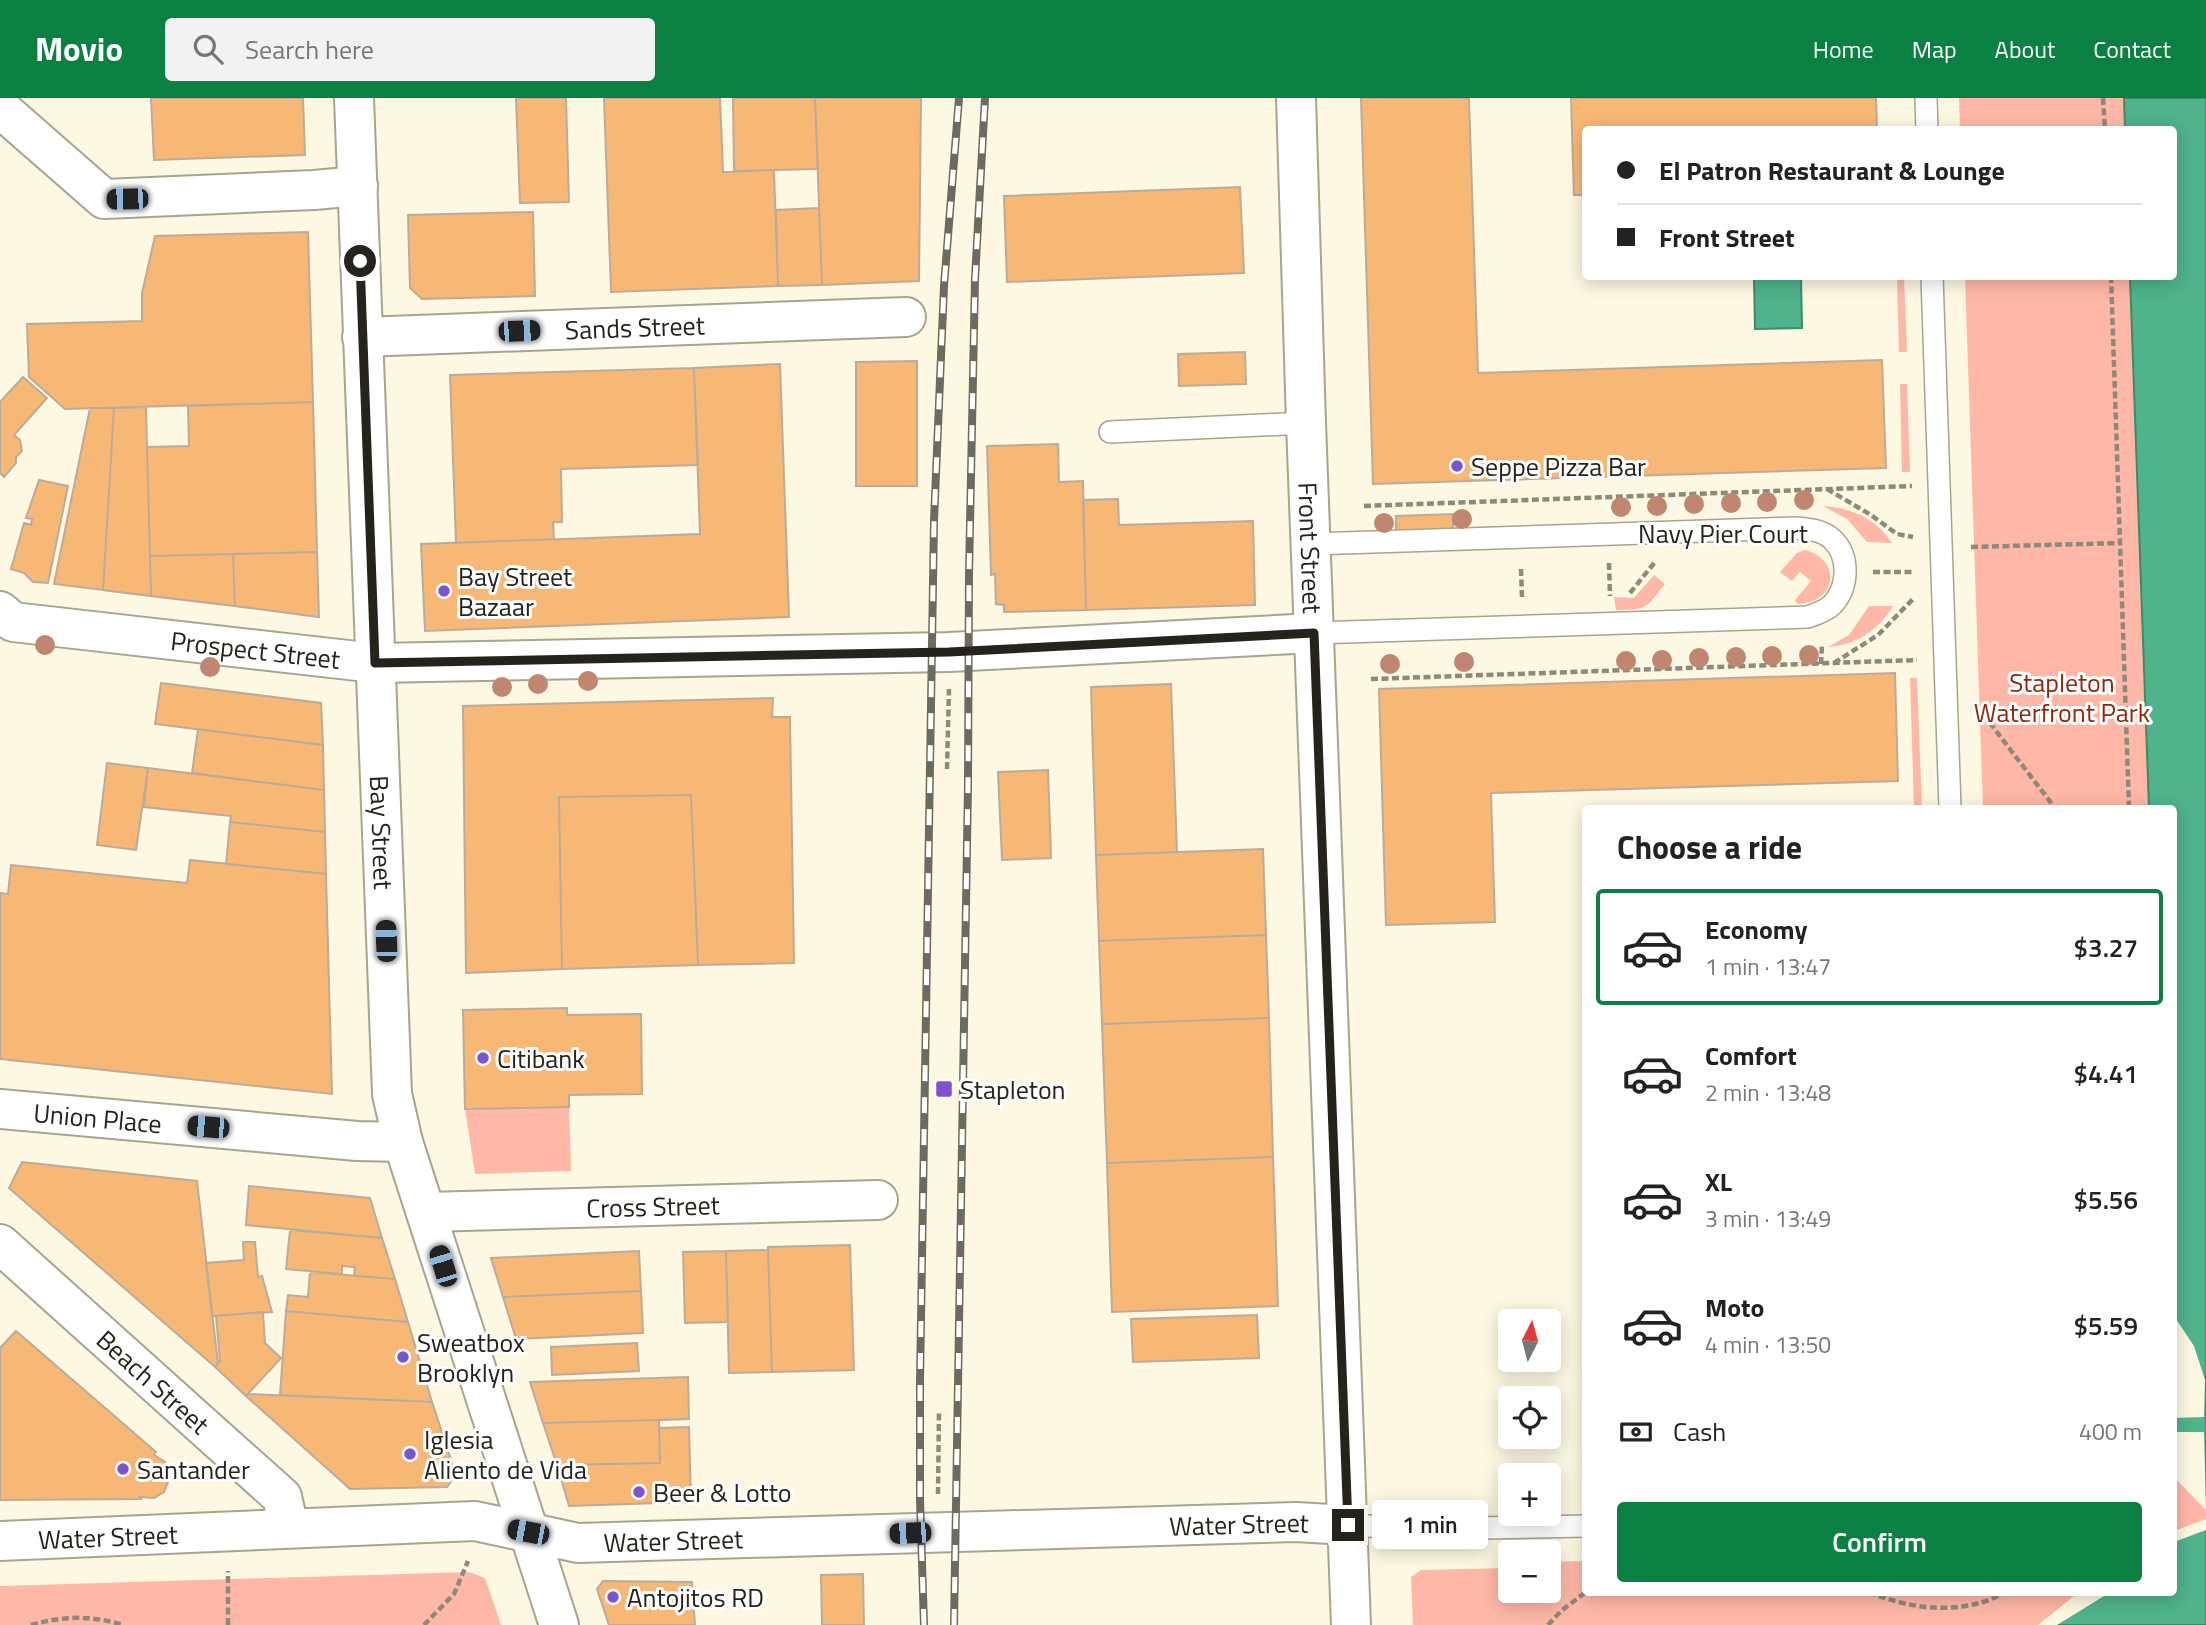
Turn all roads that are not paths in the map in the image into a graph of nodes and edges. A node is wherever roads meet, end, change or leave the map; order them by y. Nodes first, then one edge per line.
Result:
1 (354, 98) edge
2 (1296, 98) edge
3 (1926, 98) edge
4 (0, 108) edge
5 (1927, 126) edge
6 (358, 186) junction
7 (1931, 280) edge
8 (906, 317) dead end
9 (362, 337) junction
10 (1306, 423) junction
11 (1111, 432) dead end
12 (1312, 544) junction
13 (0, 611) edge
14 (1314, 633) junction
15 (375, 663) junction
16 (1950, 805) edge
17 (0, 1109) edge
18 (403, 1142) junction
19 (878, 1200) dead end
20 (427, 1212) junction
21 (0, 1244) edge
22 (1348, 1525) junction
23 (1582, 1526) edge
24 (289, 1528) junction
25 (528, 1532) junction
26 (0, 1541) edge
27 (559, 1625) edge
28 (1351, 1625) edge

1 - 6 street, Bay Street
2 - 10 street, Front Street
3 - 5 lane
4 - 6 street
6 - 9 street, Bay Street
7 - 16 lane
8 - 9 street, Sands Street
9 - 15 street, Bay Street
10 - 11 lane
10 - 12 street, Front Street
12 - 14 street, Front Street
12 - 14 lane, Navy Pier Court
13 - 15 street, Prospect Street
14 - 15 street, Prospect Street
14 - 22 street, Front Street
15 - 18 street, Bay Street
17 - 18 street, Union Place
18 - 20 street, Bay Street
19 - 20 street, Cross Street
20 - 25 street, Bay Street
21 - 24 street, Beach Street
22 - 23 lane
22 - 25 street, Water Street
22 - 28 street, Front Street
24 - 25 street, Water Street
24 - 26 street, Water Street
25 - 27 street, Bay Street

